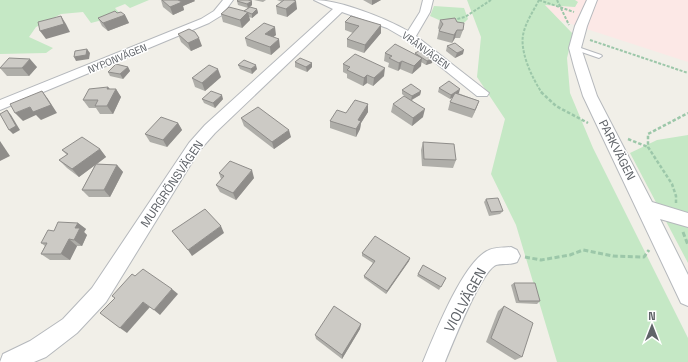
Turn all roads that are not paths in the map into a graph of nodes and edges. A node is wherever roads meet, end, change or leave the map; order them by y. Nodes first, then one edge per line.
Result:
1 (228, 0) edge
2 (319, 0) edge
3 (428, 0) edge
4 (592, 0) edge
5 (340, 8) junction
6 (410, 37) junction
7 (577, 42) junction
8 (600, 56) dead end
9 (482, 93) dead end
10 (0, 105) edge
11 (646, 208) junction
12 (682, 218) edge
13 (511, 256) road end
14 (688, 296) edge
15 (11, 362) edge
16 (434, 362) edge

1 - 10 street, NYPONVÄGEN
2 - 5 street, VRÅNVÄGEN
3 - 6 street
4 - 7 street
5 - 6 street, VRÅNVÄGEN
5 - 15 street, MURGRÖNSVÄGEN
6 - 9 street, VRÅNVÄGEN
7 - 8 lane
7 - 11 street, PARKVÄGEN
11 - 12 street
11 - 14 street, PARKVÄGEN
13 - 16 street, VIOLVÄGEN

